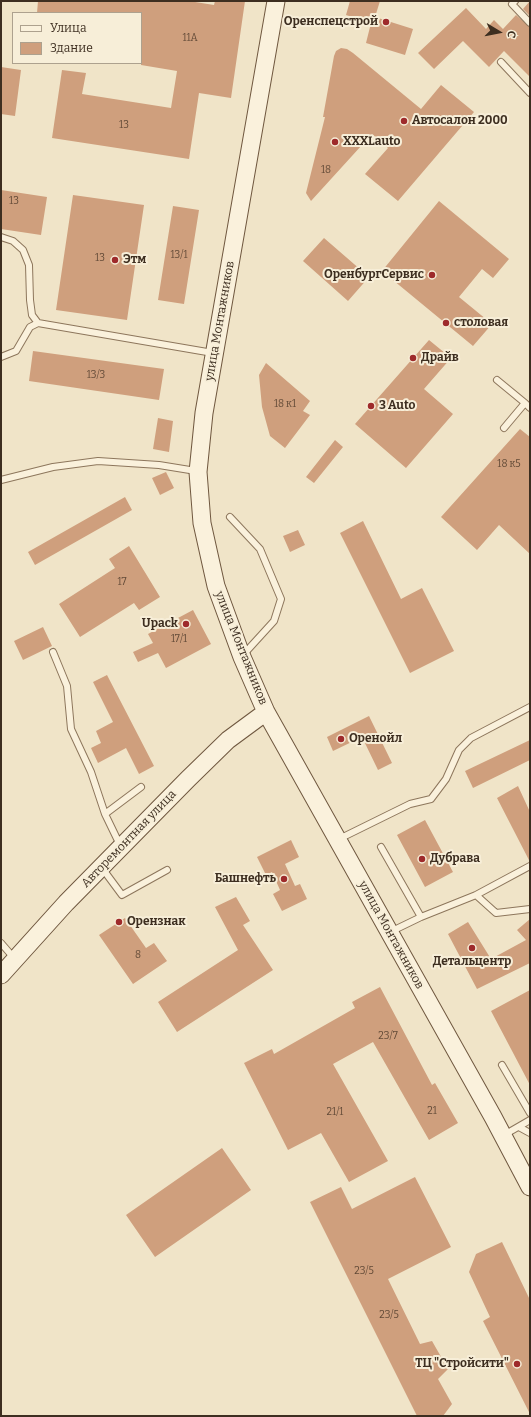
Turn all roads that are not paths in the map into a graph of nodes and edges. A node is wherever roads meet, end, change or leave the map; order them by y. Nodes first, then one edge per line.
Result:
1 (276, 1) edge
2 (515, 1) edge
3 (530, 23) edge
4 (501, 62) dead end
5 (530, 93) edge
6 (1, 237) edge
7 (38, 323) junction
8 (215, 353) junction
9 (1, 357) edge
10 (497, 380) dead end
11 (527, 406) edge
12 (504, 428) dead end
13 (198, 472) junction
14 (1, 480) edge
15 (230, 517) dead end
16 (53, 652) dead end
17 (242, 656) junction
18 (530, 707) edge
19 (266, 712) junction
20 (142, 787) dead end
21 (105, 814) junction
22 (338, 840) junction
23 (121, 846) junction
24 (381, 847) dead end
25 (102, 866) junction
26 (530, 866) edge
27 (167, 870) dead end
28 (476, 895) junction
29 (530, 909) edge
30 (421, 917) junction
31 (389, 932) junction
32 (1, 943) edge
33 (16, 959) junction
34 (1, 974) edge
35 (502, 1065) dead end
36 (530, 1113) edge
37 (530, 1120) edge
38 (519, 1127) junction
39 (530, 1133) edge
40 (503, 1136) junction
41 (530, 1187) edge

1 - 8 main road, улица Монтажников
2 - 3 lane
4 - 5 lane
6 - 7 lane
7 - 8 lane
7 - 9 lane
8 - 13 main road, улица Монтажников
10 - 11 lane
11 - 12 lane
13 - 14 lane
13 - 17 main road, улица Монтажников
15 - 17 lane
16 - 21 lane
17 - 19 main road, улица Монтажников
18 - 22 lane
19 - 22 main road, улица Монтажников
19 - 23 main road, Авторемонтная улица
20 - 21 lane
21 - 23 lane
22 - 31 main road, улица Монтажников
23 - 25 main road, Авторемонтная улица
24 - 30 lane
25 - 27 lane
25 - 33 main road, Авторемонтная улица
26 - 28 lane
28 - 29 lane
28 - 30 lane
30 - 31 lane
31 - 40 main road, улица Монтажников
32 - 33 lane
33 - 34 main road, Авторемонтная улица
35 - 36 lane
37 - 38 lane
38 - 39 lane
38 - 40 lane
40 - 41 main road, улица Монтажников

